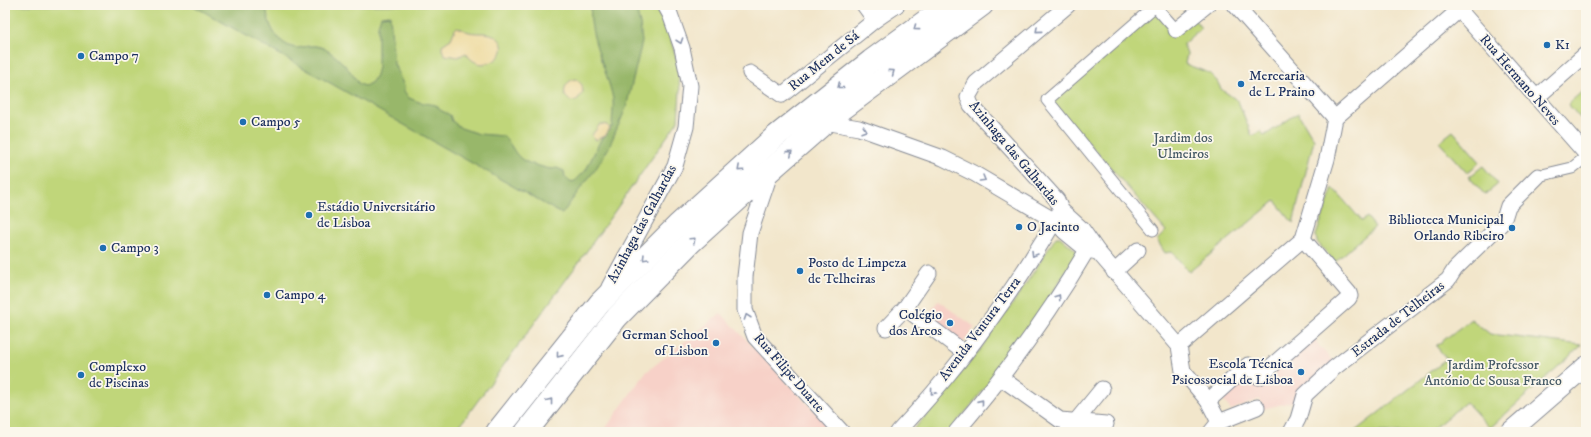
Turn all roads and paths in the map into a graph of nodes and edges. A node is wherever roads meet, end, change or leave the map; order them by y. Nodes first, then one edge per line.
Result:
1 (665, 5) edge
2 (864, 5) edge
3 (897, 5) edge
4 (948, 5) edge
5 (982, 5) edge
6 (1068, 5) edge
7 (1206, 5) edge
8 (1235, 5) edge
9 (1457, 7) edge
10 (875, 20) junction
11 (1176, 30) joint
12 (1586, 54) edge
13 (750, 73) dead end
14 (1536, 98) junction
15 (1335, 118) junction
16 (826, 122) junction
17 (1586, 155) edge
18 (772, 168) junction
19 (1538, 176) joint
20 (1058, 215) junction
21 (1153, 230) dead end
22 (1303, 239) junction
23 (1138, 250) dead end
24 (1093, 251) junction
25 (1114, 272) junction
26 (929, 273) dead end
27 (600, 303) junction
28 (905, 308) junction
29 (886, 328) dead end
30 (1180, 346) junction
31 (965, 353) junction
32 (1586, 366) edge
33 (1001, 378) junction
34 (1102, 389) dead end
35 (1208, 401) junction
36 (1257, 407) dead end
37 (1106, 424) dead end
38 (1071, 427) edge
39 (1215, 427) edge
40 (497, 432) edge
41 (526, 432) edge
42 (842, 432) edge
43 (898, 432) edge
44 (956, 432) edge
45 (1291, 432) edge
46 (1510, 432) edge

1 -> 27 street, Azinhaga das Galhardas
2 - 10 street
3 - 10 street, Rua Mem de Sá
4 -> 27 highway
16 -> 5 highway
6 -> 20 street, Azinhaga das Galhardas
7 - 11 street
8 - 15 street
9 - 14 street, Rua Hermano Neves
9 - 15 street
10 - 13 street, Rua Mem de Sá
11 - 21 street
12 - 14 street
14 - 17 street, Rua Hermano Neves
15 - 22 street
18 -> 16 highway
16 -> 20 street, Azinhaga das Galhardas
17 - 19 street, Estrada de Telheiras
41 -> 18 highway
42 -> 18 street, Rua Filipe Duarte
19 - 45 street, Estrada de Telheiras
20 - 24 street, Azinhaga das Galhardas
20 -> 31 street, Avenida Ventura Terra
22 - 30 street
22 - 35 street
23 - 25 street
24 - 25 street, Azinhaga das Galhardas
33 -> 24 street
25 - 30 street, Azinhaga das Galhardas
26 - 28 street
27 -> 40 highway
28 - 29 street
28 - 31 street
30 - 35 street
31 -> 43 street, Avenida Ventura Terra
32 - 46 street
33 - 38 street
44 -> 33 street
34 - 38 street
35 - 39 street
36 - 39 street
37 - 38 street

